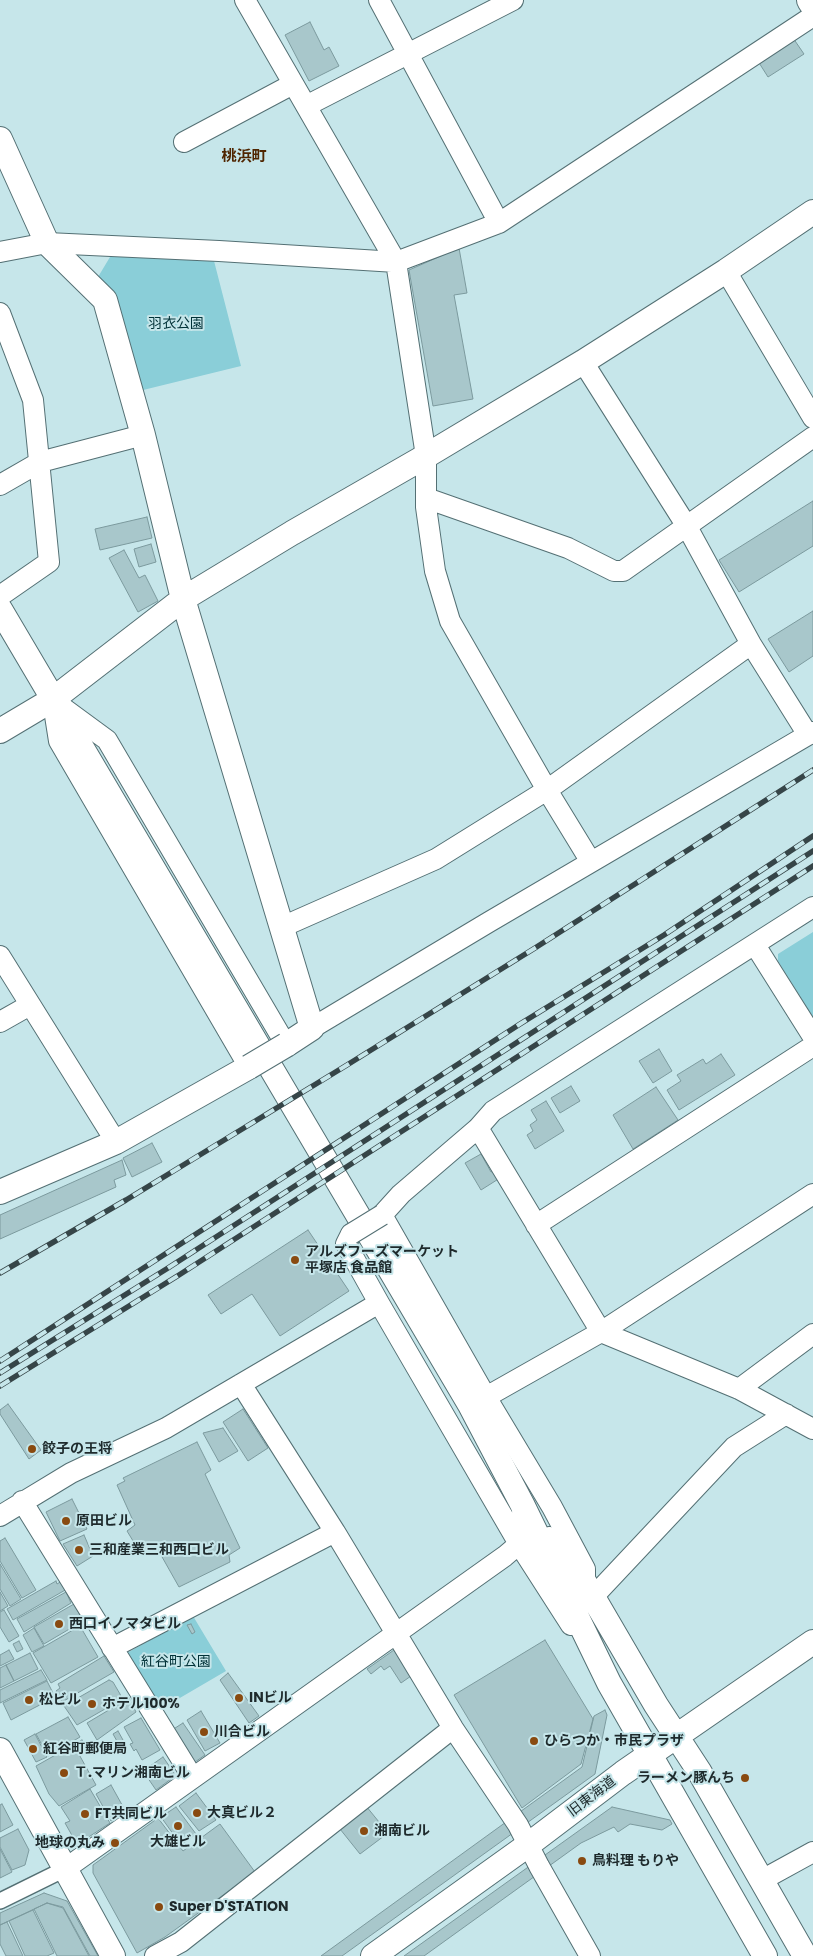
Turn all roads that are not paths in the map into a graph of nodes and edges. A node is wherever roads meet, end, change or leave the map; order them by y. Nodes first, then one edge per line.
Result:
1 (245, 0) edge
2 (379, 0) edge
3 (513, 0) edge
4 (813, 16) edge
5 (408, 54) junction
6 (293, 84) junction
7 (306, 106) junction
8 (0, 139) edge
9 (184, 142) dead end
10 (813, 212) edge
11 (499, 223) junction
12 (47, 243) junction
13 (0, 252) edge
14 (396, 262) junction
15 (726, 271) junction
16 (0, 313) edge
17 (583, 362) junction
18 (813, 418) edge
19 (143, 435) junction
20 (813, 437) edge
21 (426, 456) junction
22 (40, 462) junction
23 (0, 485) edge
24 (426, 498) junction
25 (686, 526) junction
26 (0, 596) edge
27 (183, 599) junction
28 (0, 609) edge
29 (751, 644) junction
30 (52, 700) junction
31 (0, 731) edge
32 (811, 734) edge
33 (547, 790) junction
34 (591, 862) junction
35 (813, 907) edge
36 (282, 927) junction
37 (755, 945) junction
38 (0, 956) edge
39 (30, 1005) junction
40 (0, 1022) edge
41 (312, 1028) junction
42 (813, 1037) edge
43 (286, 1046) junction
44 (813, 1046) edge
45 (248, 1067) junction
46 (478, 1128) junction
47 (116, 1142) junction
48 (0, 1192) edge
49 (813, 1194) edge
50 (382, 1215) junction
51 (536, 1225) junction
52 (379, 1303) junction
53 (601, 1332) junction
54 (813, 1334) edge
55 (241, 1384) junction
56 (739, 1389) junction
57 (486, 1397) junction
58 (786, 1414) junction
59 (813, 1429) edge
60 (22, 1501) junction
61 (522, 1504) junction
62 (0, 1516) edge
63 (335, 1532) junction
64 (519, 1544) junction
65 (589, 1590) junction
66 (396, 1634) junction
67 (813, 1642) edge
68 (112, 1648) junction
69 (609, 1683) junction
70 (453, 1728) junction
71 (676, 1737) junction
72 (0, 1750) edge
73 (650, 1755) junction
74 (193, 1778) junction
75 (528, 1845) junction
76 (813, 1852) edge
77 (65, 1869) junction
78 (762, 1880) junction
79 (0, 1900) edge
80 (113, 1956) edge
81 (155, 1956) edge
82 (373, 1956) edge
83 (590, 1956) edge
84 (766, 1956) edge
85 (805, 1956) edge

1 - 6 street
2 - 5 street
3 - 5 street
4 - 11 street
5 - 7 street
5 - 11 street
6 - 7 street
6 - 9 street
7 - 14 street
8 - 12 street
10 - 15 street
11 - 14 street
12 - 13 street
12 - 14 street
12 - 19 street
14 - 21 street
15 - 17 street
15 - 18 street
16 - 22 street
17 - 21 street
17 - 25 street
19 - 22 street
19 - 27 street
20 - 25 street
21 - 24 street
21 - 27 street
22 - 23 street
22 - 26 street
24 - 25 street
24 - 33 street
25 - 29 street
27 - 30 street
27 - 36 street
28 - 30 street
29 - 32 street
29 - 33 street
30 - 31 street
30 - 43 street
30 - 45 street
30 - 61 street
32 - 34 street
33 - 34 street
33 - 36 street
34 - 41 street
35 - 37 street
36 - 41 street
37 - 42 street
37 - 46 street
38 - 39 street
39 - 40 street
39 - 47 street
41 - 43 street
43 - 45 street, bridge
44 - 51 street
45 - 47 street
46 - 50 street
46 - 51 street
47 - 48 street
49 - 53 street
50 - 52 street, bridge
50 - 57 street
51 - 53 street
52 - 55 street
52 - 64 street
53 - 56 street
53 - 57 street
54 - 56 street
55 - 60 street
55 - 63 street
56 - 58 street
57 - 65 street
58 - 59 street
58 - 65 street
60 - 62 street
60 - 68 street
61 - 64 street
61 - 65 street
61 - 69 street
63 - 66 street
63 - 68 street
64 - 66 street
64 - 69 street
65 - 71 street
66 - 70 street
66 - 74 street
67 - 71 street, 旧東海道
68 - 74 street
69 - 73 street
70 - 75 street
70 - 81 street
71 - 73 street, 旧東海道
71 - 78 street
72 - 77 street
73 - 75 street, 旧東海道
73 - 84 street
74 - 77 street
75 - 82 street, 旧東海道
75 - 83 street
76 - 78 street
77 - 79 street
77 - 80 street
78 - 85 street

